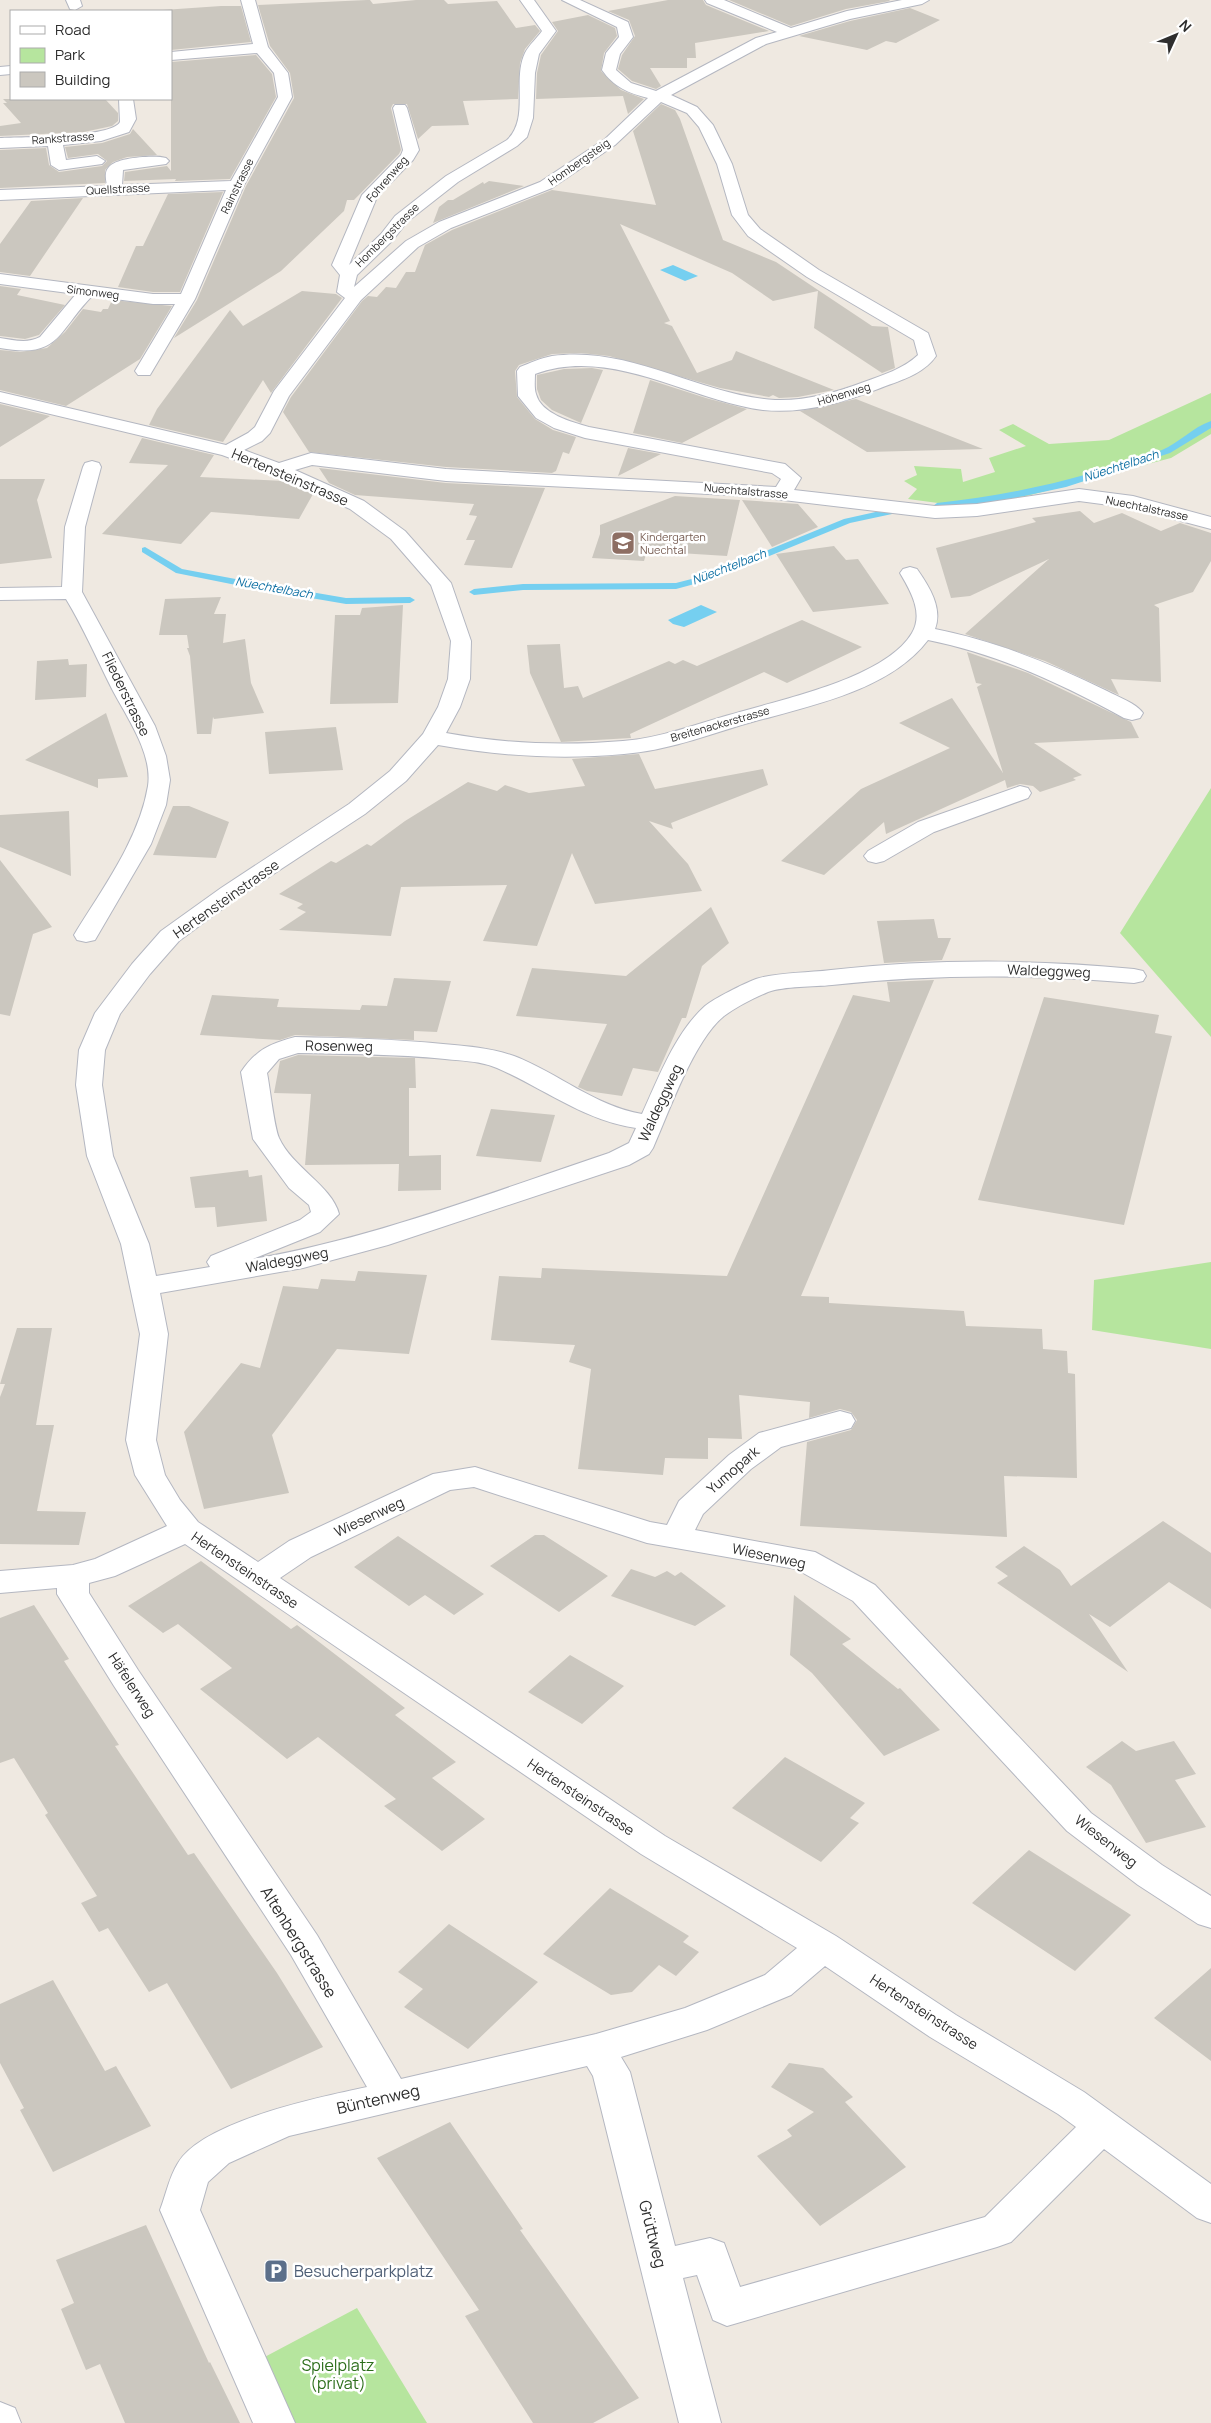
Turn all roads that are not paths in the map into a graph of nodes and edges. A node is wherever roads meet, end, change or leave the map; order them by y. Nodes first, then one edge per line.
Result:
1 (248, 0) edge
2 (527, 0) edge
3 (568, 0) edge
4 (712, 0) edge
5 (922, 0) edge
6 (841, 3) dead end
7 (862, 11) junction
8 (789, 32) junction
9 (261, 48) junction
10 (172, 56) edge
11 (659, 96) junction
12 (126, 100) edge
13 (400, 108) dead end
14 (55, 139) junction
15 (0, 143) edge
16 (161, 161) dead end
17 (97, 162) dead end
18 (236, 185) junction
19 (115, 189) junction
20 (0, 195) edge
21 (349, 274) junction
22 (0, 279) edge
23 (87, 292) junction
24 (355, 296) junction
25 (187, 300) junction
26 (0, 342) edge
27 (144, 371) dead end
28 (0, 397) edge
29 (228, 451) junction
30 (92, 467) dead end
31 (278, 469) junction
32 (782, 494) junction
33 (1211, 523) edge
34 (910, 574) dead end
35 (72, 592) junction
36 (0, 594) edge
37 (923, 633) junction
38 (1132, 713) dead end
39 (433, 737) junction
40 (1020, 793) dead end
41 (876, 856) dead end
42 (86, 935) dead end
43 (1134, 976) dead end
44 (652, 1123) junction
45 (219, 1273) junction
46 (144, 1287) junction
47 (840, 1421) dead end
48 (187, 1530) junction
49 (676, 1538) junction
50 (73, 1576) junction
51 (256, 1578) junction
52 (0, 1582) edge
53 (202, 1791) joint
54 (1211, 1914) edge
55 (823, 1946) junction
56 (596, 2048) junction
57 (391, 2095) junction
58 (1102, 2126) junction
59 (1211, 2206) edge
60 (661, 2266) junction
61 (274, 2423) edge
62 (700, 2423) edge

1 - 9 street, Rainstrasse
2 - 21 street, Hombergstrasse
3 - 11 street, Höhenweg
4 - 8 street
5 - 7 street, Hombergsteig
6 - 7 street
7 - 8 street, Hombergsteig
8 - 11 street, Hombergsteig
9 - 10 street
9 - 18 street, Rainstrasse
11 - 24 street, Hombergsteig
11 - 32 street, Höhenweg
12 - 14 street, Rankstrasse
13 - 21 street, Fohrenweg
14 - 15 street, Rankstrasse
14 - 17 street
16 - 19 street
18 - 19 street, Quellstrasse
18 - 25 street, Rainstrasse
19 - 20 street, Quellstrasse
21 - 24 street, Hombergstrasse
22 - 23 street, Simonweg
23 - 25 street, Simonweg
23 - 26 street
24 - 29 street
25 - 27 street, Rainstrasse
28 - 29 street, Hertensteinstrasse
29 - 31 street, Hertensteinstrasse
30 - 35 street
31 - 32 street, Nuechtalstrasse
31 - 39 street, Hertensteinstrasse
32 - 33 street, Nuechtalstrasse
34 - 37 street
35 - 36 street
35 - 42 street, Fliederstrasse
37 - 38 street
37 - 39 street, Breitenackerstrasse
39 - 46 street, Hertensteinstrasse
40 - 41 street
43 - 44 street, Waldeggweg
44 - 45 street, Waldeggweg
44 - 45 street, Rosenweg
45 - 46 street, Waldeggweg
46 - 48 street, Hertensteinstrasse
47 - 49 street, Yumopark
48 - 50 street
48 - 51 street, Hertensteinstrasse
49 - 51 street, Wiesenweg
49 - 54 street, Wiesenweg
50 - 52 street
50 - 53 street, Häfelerweg
51 - 55 street, Hertensteinstrasse
53 - 57 street, Altenbergstrasse
55 - 56 street, Büntenweg
55 - 58 street, Hertensteinstrasse
56 - 57 street, Büntenweg
56 - 60 street, Grüttweg
57 - 61 street, Büntenweg
58 - 59 street, Hertensteinstrasse
58 - 60 street
60 - 62 street, Grüttweg

